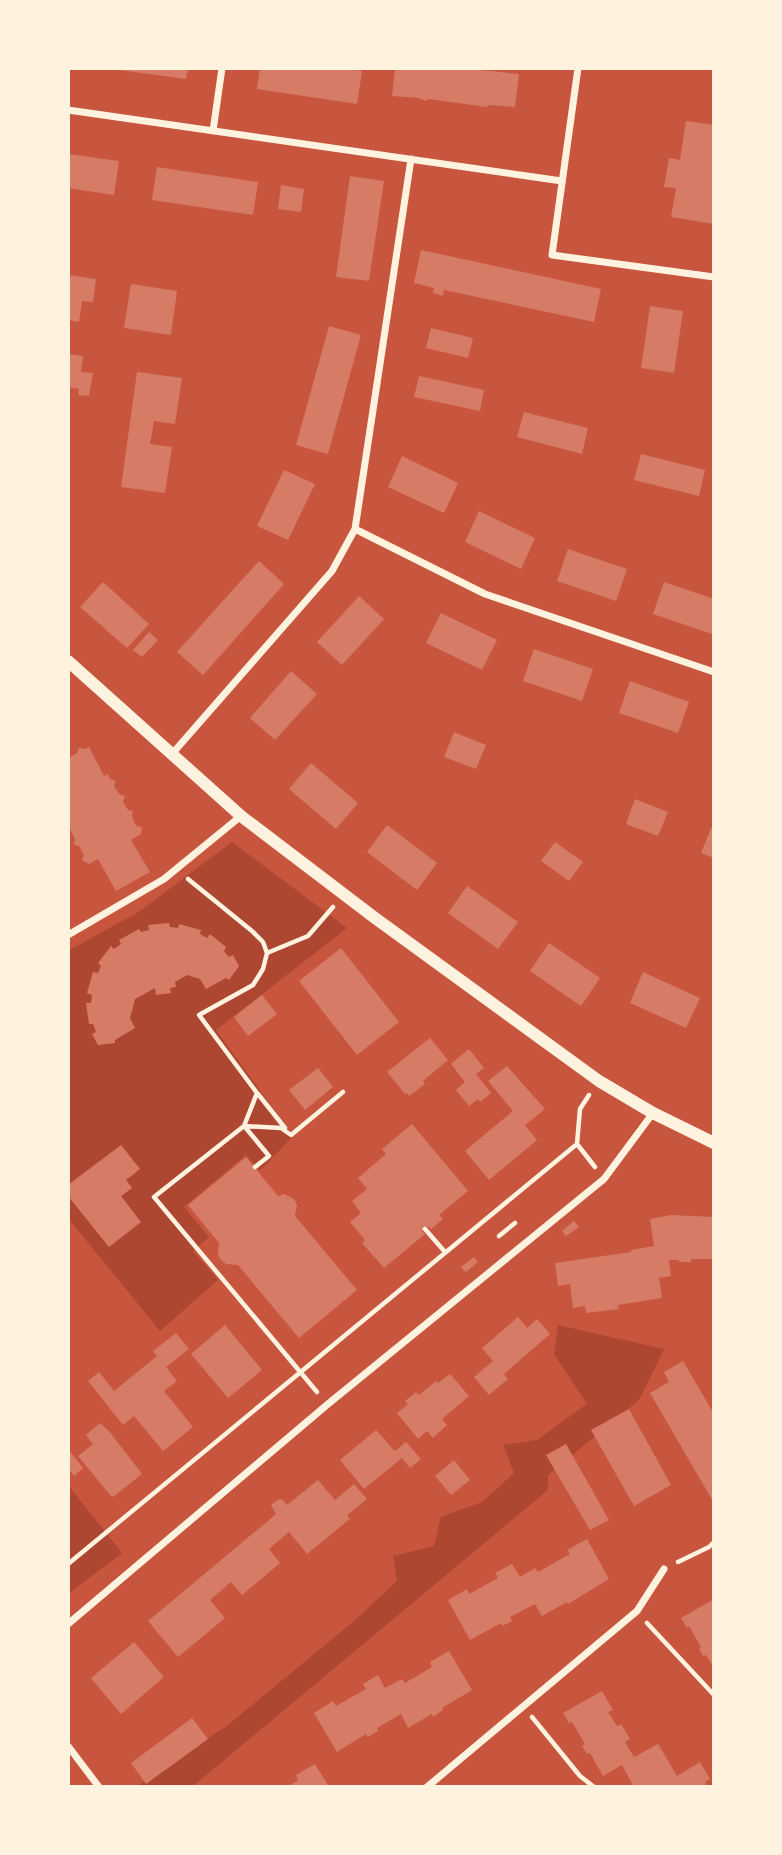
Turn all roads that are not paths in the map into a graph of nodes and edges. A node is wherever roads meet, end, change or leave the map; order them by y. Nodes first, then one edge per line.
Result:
1 (222, 68) edge
2 (578, 68) edge
3 (68, 110) edge
4 (213, 131) junction
5 (411, 159) junction
6 (562, 181) junction
7 (714, 277) edge
8 (355, 529) junction
9 (68, 662) edge
10 (714, 672) edge
11 (172, 754) junction
12 (241, 816) junction
13 (68, 935) edge
14 (653, 1113) junction
15 (714, 1143) edge
16 (664, 1569) road end
17 (68, 1624) edge
18 (68, 1746) edge
19 (99, 1787) edge
20 (426, 1787) edge

1 - 4 street
2 - 6 street
3 - 4 street
4 - 5 street
5 - 6 street
5 - 8 street
6 - 7 street
8 - 10 street
8 - 11 street
9 - 11 street
11 - 12 street
12 - 13 street
12 - 14 street
14 - 15 street
14 - 17 street
16 - 20 street
18 - 19 street

